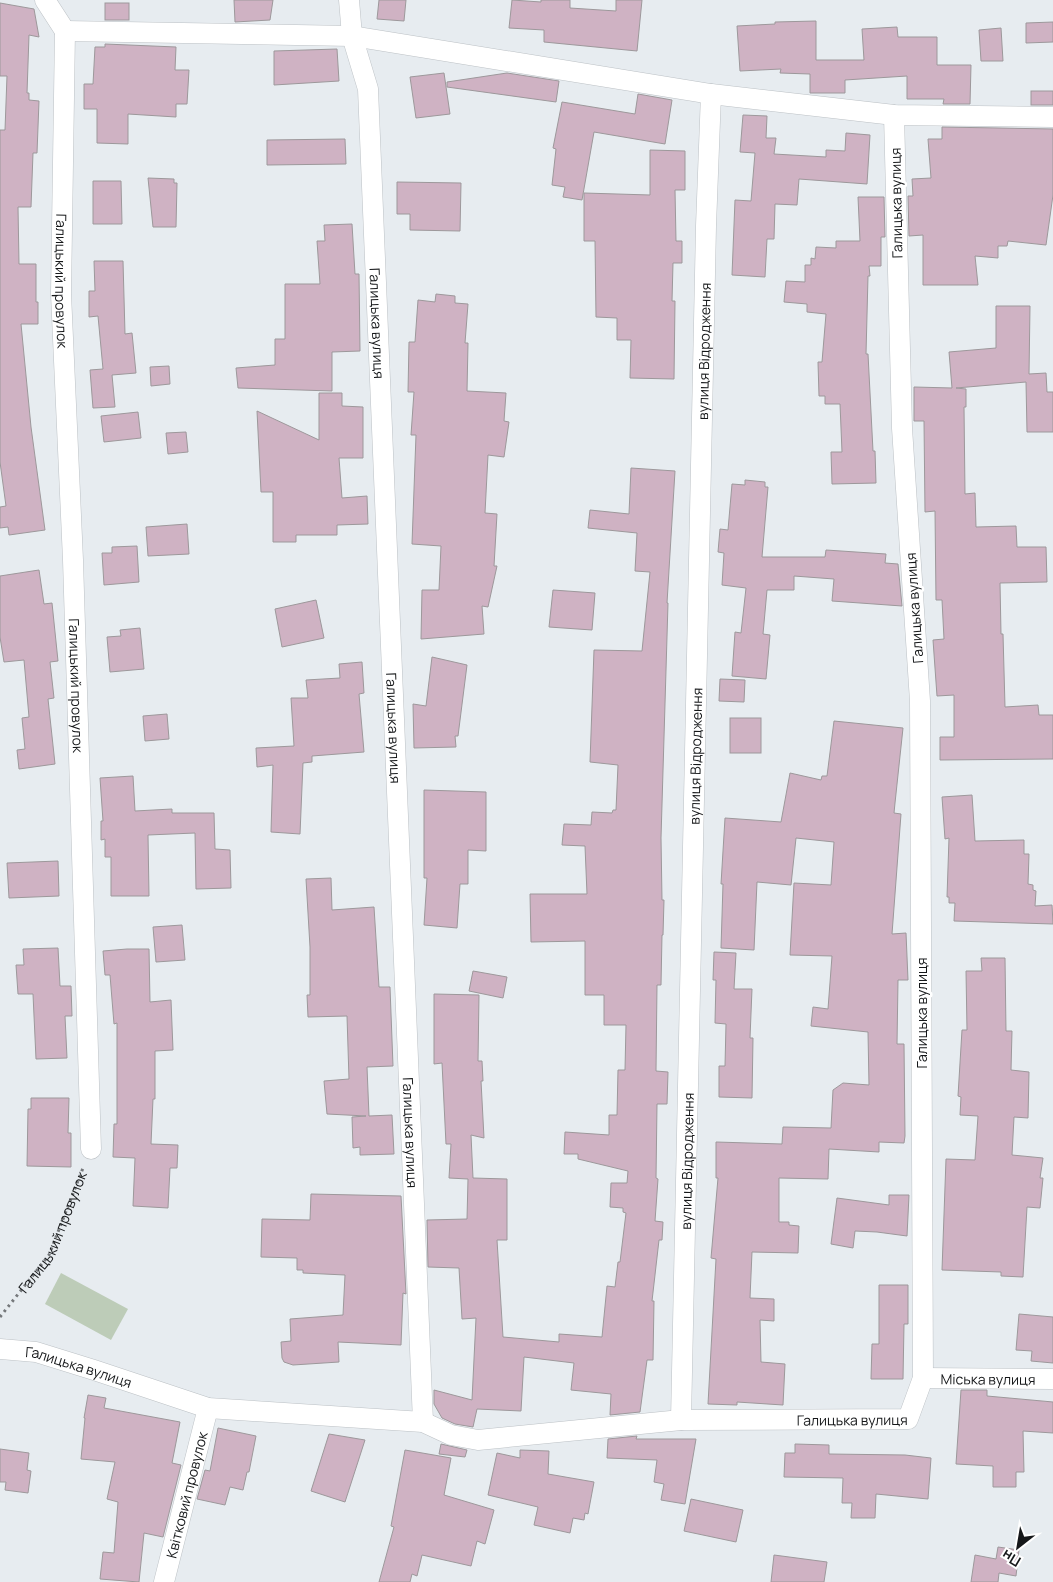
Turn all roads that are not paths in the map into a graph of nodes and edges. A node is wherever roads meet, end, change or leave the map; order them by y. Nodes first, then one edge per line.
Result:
1 (45, 0) edge
2 (349, 0) edge
3 (66, 31) junction
4 (352, 36) junction
5 (711, 94) junction
6 (894, 115) junction
7 (1053, 117) edge
8 (91, 1149) road end
9 (0, 1349) edge
10 (923, 1378) junction
11 (1053, 1379) edge
12 (208, 1408) junction
13 (680, 1420) junction
14 (423, 1422) junction
15 (164, 1582) edge

1 - 3 street
2 - 4 street, Галицька вулиця
3 - 4 street
3 - 8 street, Галицький провулок
4 - 5 street
4 - 14 street, Галицька вулиця
5 - 6 street
5 - 13 street, вулиця Відродження
6 - 7 street
6 - 10 street, Галицька вулиця
9 - 12 street, Галицька вулиця
10 - 11 street, Міська вулиця
10 - 13 street, Галицька вулиця
12 - 14 street, Галицька вулиця
12 - 15 street, Квітковий провулок
13 - 14 street, Галицька вулиця

